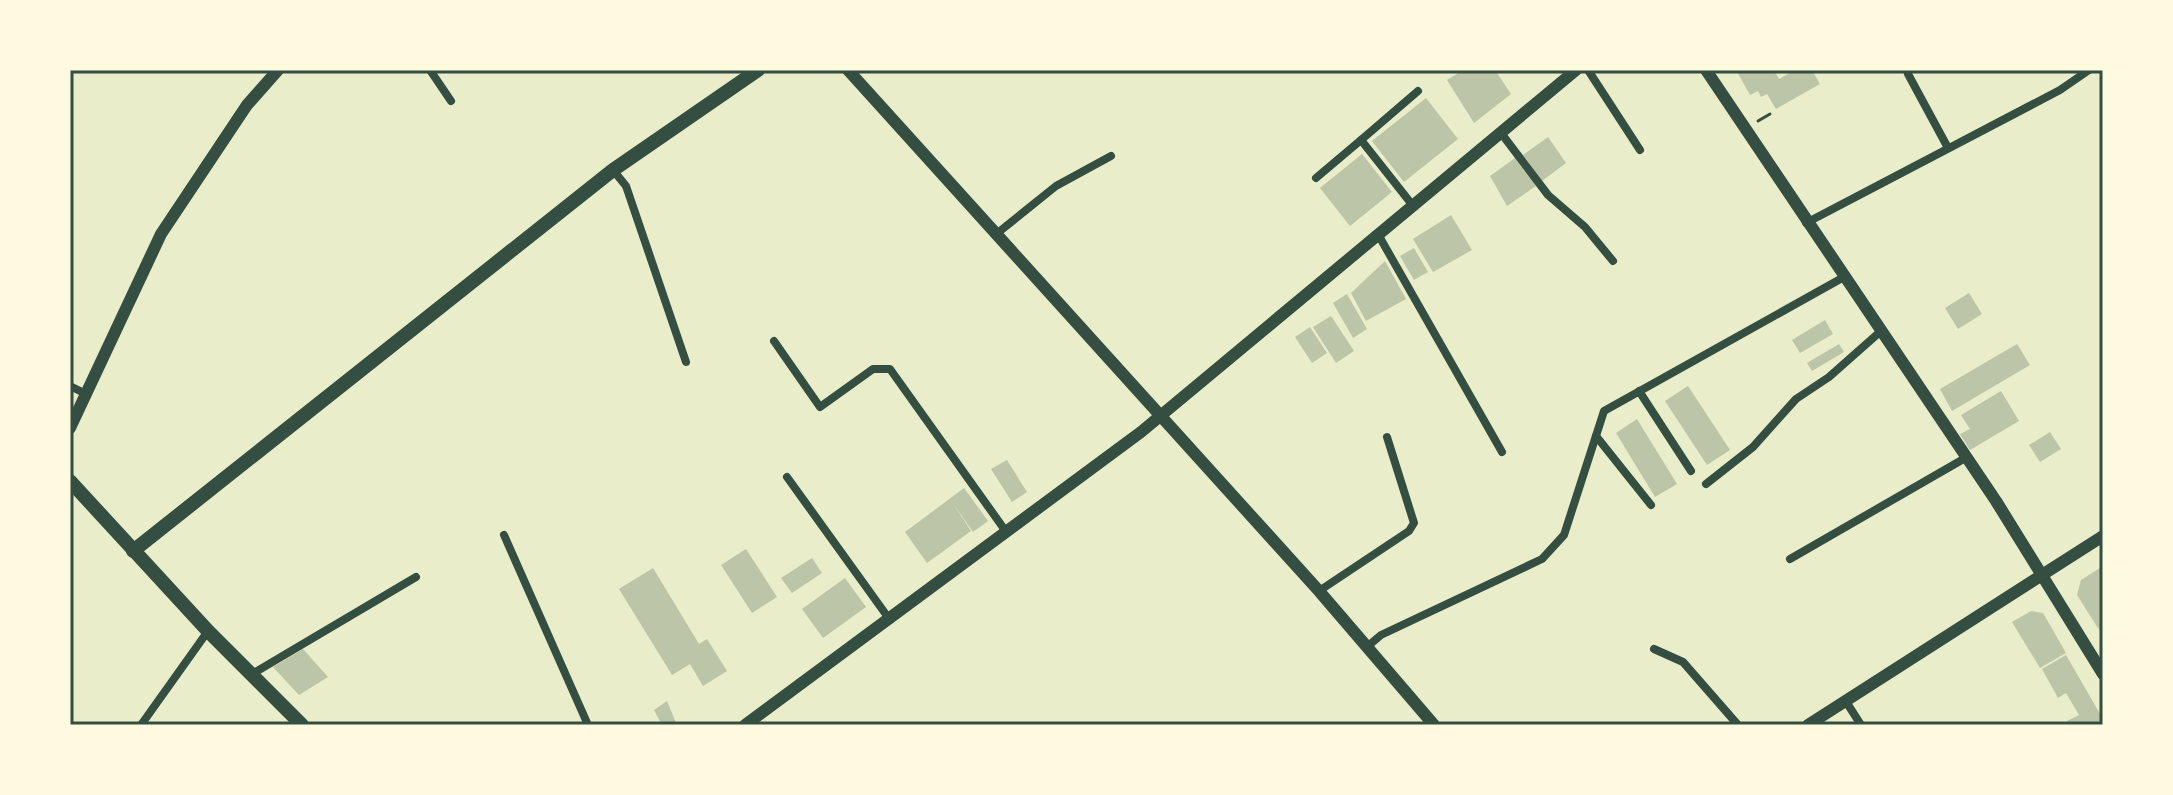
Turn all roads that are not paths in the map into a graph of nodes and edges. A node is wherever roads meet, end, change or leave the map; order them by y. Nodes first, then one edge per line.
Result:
1 (278, 70) edge
2 (430, 70) edge
3 (758, 70) edge
4 (848, 70) edge
5 (1576, 70) edge
6 (1588, 70) edge
7 (1706, 70) edge
8 (2089, 70) edge
9 (1908, 74) dead end
10 (1418, 91) dead end
11 (451, 101) dead end
12 (1501, 133) junction
13 (1361, 140) junction
14 (1948, 148) junction
15 (1640, 150) dead end
16 (1111, 156) dead end
17 (613, 170) junction
18 (1316, 178) dead end
19 (1414, 207) junction
20 (1806, 223) junction
21 (995, 235) junction
22 (1379, 236) junction
23 (1613, 261) dead end
24 (1844, 277) junction
25 (1881, 331) junction
26 (774, 341) dead end
27 (686, 362) dead end
28 (70, 386) edge
29 (1639, 391) junction
30 (86, 394) junction
31 (1161, 416) junction
32 (70, 428) edge
33 (1596, 436) junction
34 (1387, 437) dead end
35 (1502, 452) dead end
36 (1967, 457) junction
37 (1691, 471) dead end
38 (787, 477) dead end
39 (70, 481) edge
40 (1706, 484) dead end
41 (1651, 505) dead end
42 (1008, 534) junction
43 (504, 535) dead end
44 (2103, 536) edge
45 (133, 551) junction
46 (1790, 559) dead end
47 (2043, 575) junction
48 (416, 577) dead end
49 (1319, 591) junction
50 (890, 620) junction
51 (208, 631) junction
52 (1368, 646) junction
53 (1654, 649) dead end
54 (252, 674) junction
55 (2103, 674) edge
56 (1845, 700) junction
57 (141, 725) edge
58 (302, 725) edge
59 (588, 725) edge
60 (745, 725) edge
61 (1434, 725) edge
62 (1738, 725) edge
63 (1808, 725) edge
64 (1861, 725) edge

1 - 30 street
2 - 11 street
3 - 17 main road
4 - 21 street
5 - 12 street
6 - 15 street
7 - 20 street
8 - 14 street
9 - 14 street
10 - 13 street
12 - 19 street
12 - 23 street
13 - 18 street
13 - 19 street
14 - 20 street
16 - 21 street
17 - 27 street
17 - 45 main road
19 - 22 street
20 - 24 street
21 - 31 street
22 - 31 street
22 - 35 street
24 - 25 street
24 - 29 street
25 - 36 street
25 - 40 street
26 - 42 street
28 - 30 street
29 - 33 street
29 - 37 street
30 - 32 street
31 - 42 street
31 - 49 street
33 - 41 street
33 - 52 street
34 - 49 street
36 - 46 street
36 - 47 street
38 - 50 street
39 - 45 main road
42 - 50 street
43 - 59 street
44 - 47 street
45 - 51 main road
47 - 55 street
47 - 56 street
48 - 54 street
49 - 52 street
50 - 60 street
51 - 54 main road
51 - 57 street
52 - 61 street
53 - 62 street
54 - 58 main road
56 - 63 street
56 - 64 street

